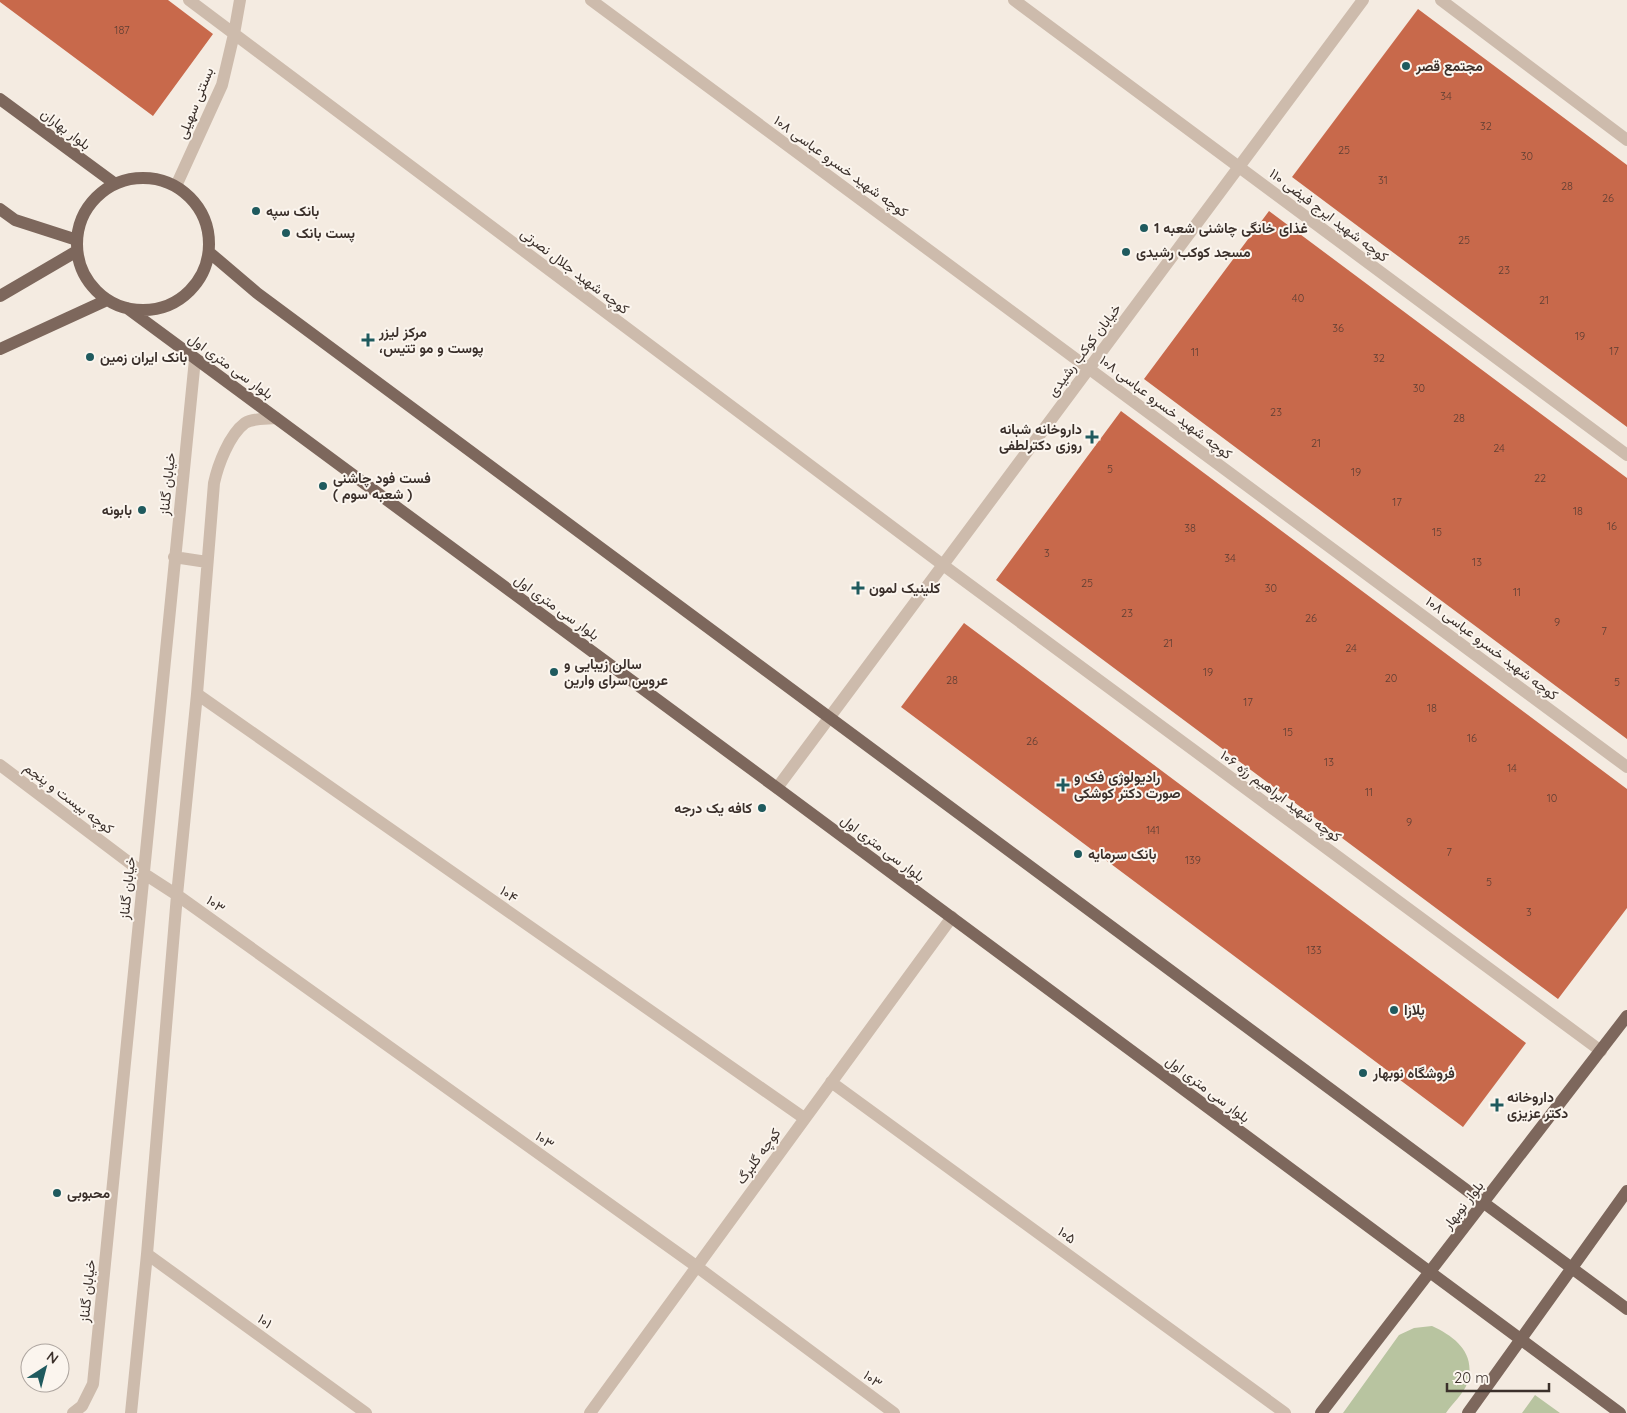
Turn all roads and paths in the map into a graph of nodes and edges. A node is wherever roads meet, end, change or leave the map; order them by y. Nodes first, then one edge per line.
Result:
1 (189, 0) edge
2 (240, 0) edge
3 (591, 0) edge
4 (1014, 0) edge
5 (1363, 0) edge
6 (1441, 0) edge
7 (234, 34) junction
8 (0, 98) edge
9 (1627, 140) edge
10 (1239, 167) junction
11 (114, 184) junction
12 (176, 186) junction
13 (0, 209) edge
14 (77, 245) junction
15 (210, 253) junction
16 (0, 296) edge
17 (107, 300) junction
18 (126, 308) junction
19 (0, 349) edge
20 (195, 359) junction
21 (1089, 368) junction
22 (276, 418) junction
23 (1627, 455) edge
24 (174, 557) junction
25 (207, 562) junction
26 (943, 565) junction
27 (197, 694) junction
28 (829, 718) junction
29 (0, 765) edge
30 (1627, 767) edge
31 (778, 788) junction
32 (143, 873) junction
33 (176, 895) junction
34 (952, 917) junction
35 (1627, 1016) edge
36 (1601, 1051) junction
37 (831, 1082) junction
38 (804, 1118) junction
39 (1627, 1191) edge
40 (1484, 1203) junction
41 (147, 1254) junction
42 (696, 1266) junction
43 (1571, 1267) junction
44 (1430, 1272) junction
45 (1627, 1309) edge
46 (1520, 1340) junction
47 (73, 1413) edge
48 (131, 1413) edge
49 (366, 1413) edge
50 (590, 1413) edge
51 (894, 1413) edge
52 (1285, 1413) edge
53 (1322, 1413) edge
54 (1468, 1413) edge
55 (1620, 1413) edge

1 - 7 street, کوچه شهید جلال نصرتی
2 - 7 street, بستنی سهیلی
3 - 21 street, کوچه شهید خسرو عباسی ۱۰۸
4 - 10 street, کوچه شهید ایرج فیضی ۱۱۰
5 - 10 street, خیابان کوکب رشیدی
6 - 9 street
7 - 12 street, بستنی سهیلی
7 - 26 street, کوچه شهید جلال نصرتی
8 - 11 main road, بلوار بهاران
10 - 21 street, خیابان کوکب رشیدی
10 - 23 street, کوچه شهید ایرج فیضی ۱۱۰
11 - 12 main road
11 - 14 main road
12 - 15 main road
13 - 14 main road
14 - 16 main road
14 - 17 main road
15 - 18 main road
15 - 28 main road
17 - 18 main road
17 - 19 main road
18 - 20 main road, بلوار سی متری اول
20 - 22 main road, بلوار سی متری اول
20 - 24 street, خیابان گلناز
21 - 26 street, خیابان کوکب رشیدی
21 - 30 street, کوچه شهید خسرو عباسی ۱۰۸
22 - 25 street
22 - 31 main road, بلوار سی متری اول
24 - 25 street
24 - 32 street, خیابان گلناز
25 - 27 street
26 - 28 street, خیابان کوکب رشیدی
26 - 36 street, کوچه شهید ابراهیم رژه ۱۰۶
27 - 33 street
27 - 38 street, ۱۰۴
28 - 31 street, خیابان کوکب رشیدی
28 - 40 main road
29 - 32 street, کوچه بیست و پنجم
31 - 34 main road, بلوار سی متری اول
32 - 33 street, کوچه بیست و پنجم
32 - 47 street, خیابان گلناز
33 - 41 street
33 - 42 street, ۱۰۳
34 - 37 street, کوچه گلبرگ
34 - 44 main road, بلوار سی متری اول
35 - 36 main road, بلوار نوبهار
36 - 40 main road, بلوار نوبهار
37 - 38 street, کوچه گلبرگ
37 - 52 street, ۱۰۵
38 - 42 street, کوچه گلبرگ
39 - 43 main road
40 - 43 main road
40 - 44 main road, بلوار نوبهار
41 - 48 street
41 - 49 street, ۱۰۱
42 - 50 street, کوچه گلبرگ
42 - 51 street, ۱۰۳
43 - 45 main road
43 - 46 main road
44 - 46 main road, بلوار سی متری اول
44 - 53 main road, بلوار نوبهار
46 - 54 main road
46 - 55 main road, بلوار سی متری اول

